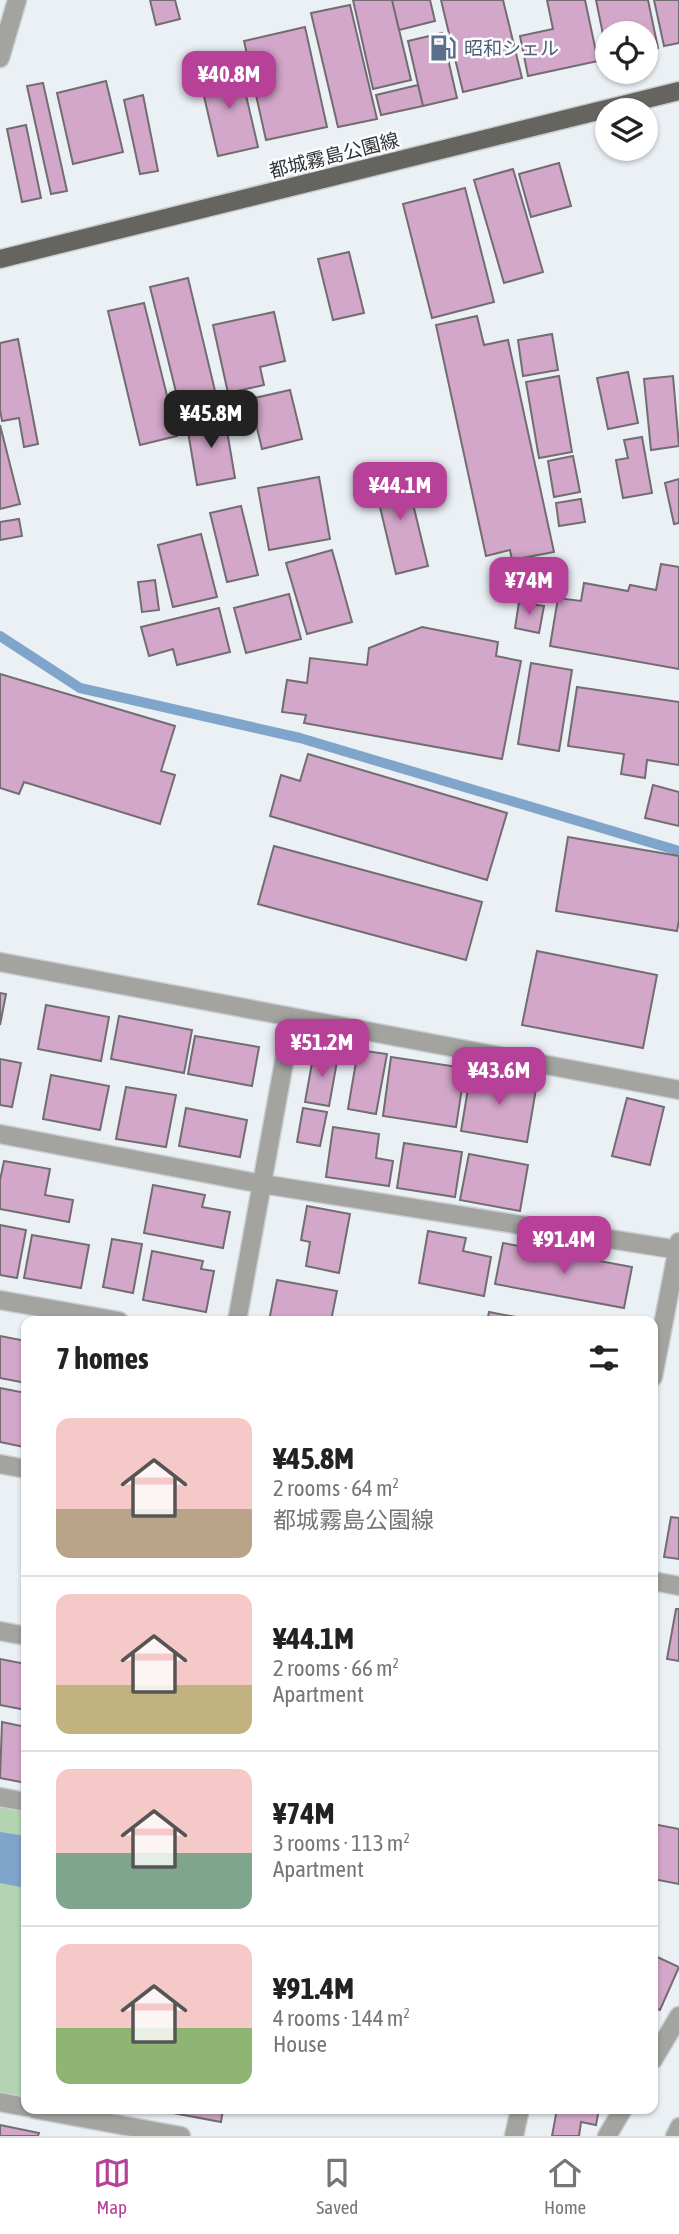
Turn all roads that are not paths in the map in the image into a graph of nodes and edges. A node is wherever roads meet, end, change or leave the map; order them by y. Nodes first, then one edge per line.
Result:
1 (17, 0) edge
2 (0, 58) edge
3 (679, 91) edge
4 (0, 259) edge
5 (0, 962) edge
6 (292, 1018) junction
7 (679, 1090) edge
8 (0, 1134) edge
9 (262, 1184) junction
10 (679, 1248) edge
11 (0, 1300) edge
12 (91, 1316) edge
13 (238, 1316) edge
14 (658, 1352) edge
15 (0, 1464) edge
16 (21, 1468) edge
17 (658, 1582) edge
18 (679, 1586) edge
19 (0, 1631) edge
20 (21, 1635) edge
21 (0, 1797) edge
22 (21, 1801) edge
23 (679, 2016) edge
24 (658, 2052) edge
25 (0, 2102) edge
26 (21, 2106) edge
27 (57, 2114) edge
28 (519, 2114) edge
29 (620, 2114) edge
30 (93, 2122) edge
31 (679, 2126) edge
32 (181, 2136) edge
33 (514, 2136) edge
34 (607, 2136) edge
35 (674, 2136) edge

1 - 2 street
3 - 4 main road, 都城霧島公園線
5 - 6 street
6 - 7 street
6 - 9 street
8 - 9 street
9 - 10 street
9 - 13 street
10 - 14 street
11 - 12 street
15 - 16 street
17 - 18 street
19 - 20 street
21 - 22 street
23 - 24 street
25 - 26 street
27 - 30 street
28 - 33 street
29 - 34 street
30 - 32 street
31 - 35 lane

